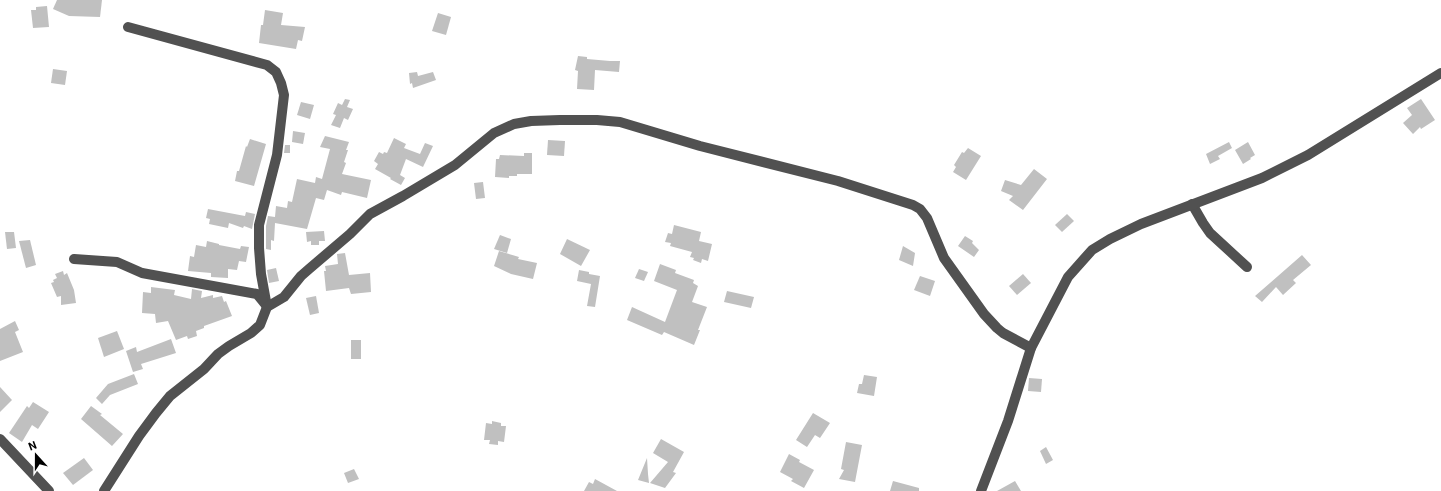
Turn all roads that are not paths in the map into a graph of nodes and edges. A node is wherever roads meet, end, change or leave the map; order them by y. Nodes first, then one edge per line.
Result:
1 (128, 28) dead end
2 (1441, 73) edge
3 (1192, 204) junction
4 (74, 259) dead end
5 (1247, 267) dead end
6 (267, 307) junction
7 (1031, 348) junction
8 (0, 439) edge
9 (49, 491) edge
10 (104, 491) edge
11 (981, 491) edge

1 - 6 street
2 - 3 street
3 - 5 street
3 - 7 street
4 - 6 street
6 - 7 street
6 - 10 street
7 - 11 street
8 - 9 street

